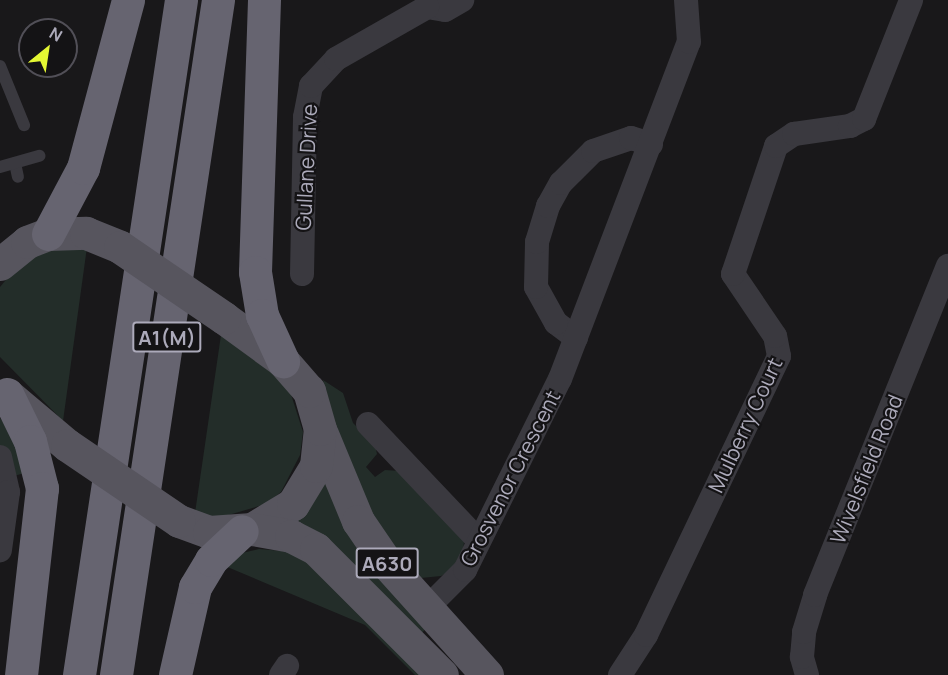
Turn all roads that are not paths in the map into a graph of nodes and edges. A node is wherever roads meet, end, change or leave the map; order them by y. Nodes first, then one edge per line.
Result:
1 (128, 0) edge
2 (181, 0) edge
3 (218, 0) edge
4 (264, 0) edge
5 (462, 0) edge
6 (686, 0) edge
7 (911, 0) edge
8 (425, 3) edge
9 (0, 66) edge
10 (24, 125) dead end
11 (651, 144) junction
12 (39, 156) dead end
13 (15, 163) junction
14 (0, 167) edge
15 (18, 177) dead end
16 (25, 242) edge
17 (0, 264) edge
18 (948, 267) edge
19 (302, 274) dead end
20 (576, 338) junction
21 (283, 361) junction
22 (3, 390) edge
23 (368, 424) dead end
24 (320, 429) junction
25 (0, 457) edge
26 (247, 530) junction
27 (1, 537) edge
28 (479, 541) junction
29 (427, 608) junction
30 (21, 675) edge
31 (80, 675) edge
32 (116, 675) edge
33 (175, 675) edge
34 (442, 675) edge
35 (487, 675) edge
36 (620, 675) edge
37 (807, 675) edge

1 - 16 highway
2 - 31 highway, A1(M)
3 - 32 highway, A1(M)
4 - 21 highway
5 - 8 street
6 - 11 street, Grosvenor Crescent
7 - 36 street, Mulberry Court
8 - 19 street, Gullane Drive
9 - 10 lane
11 - 20 street, Grosvenor Crescent
11 - 20 street
12 - 13 lane
13 - 14 lane
13 - 15 lane
16 - 17 main road
16 - 21 main road, bridge
18 - 37 street, Wivelsfield Road
20 - 28 street, Grosvenor Crescent
21 - 24 main road
22 - 26 main road, bridge
22 - 30 highway
23 - 28 street
24 - 26 main road
24 - 29 main road, A630
25 - 27 street
26 - 33 highway
26 - 34 main road, A630
28 - 29 street, Grosvenor Crescent
29 - 35 main road, A630

